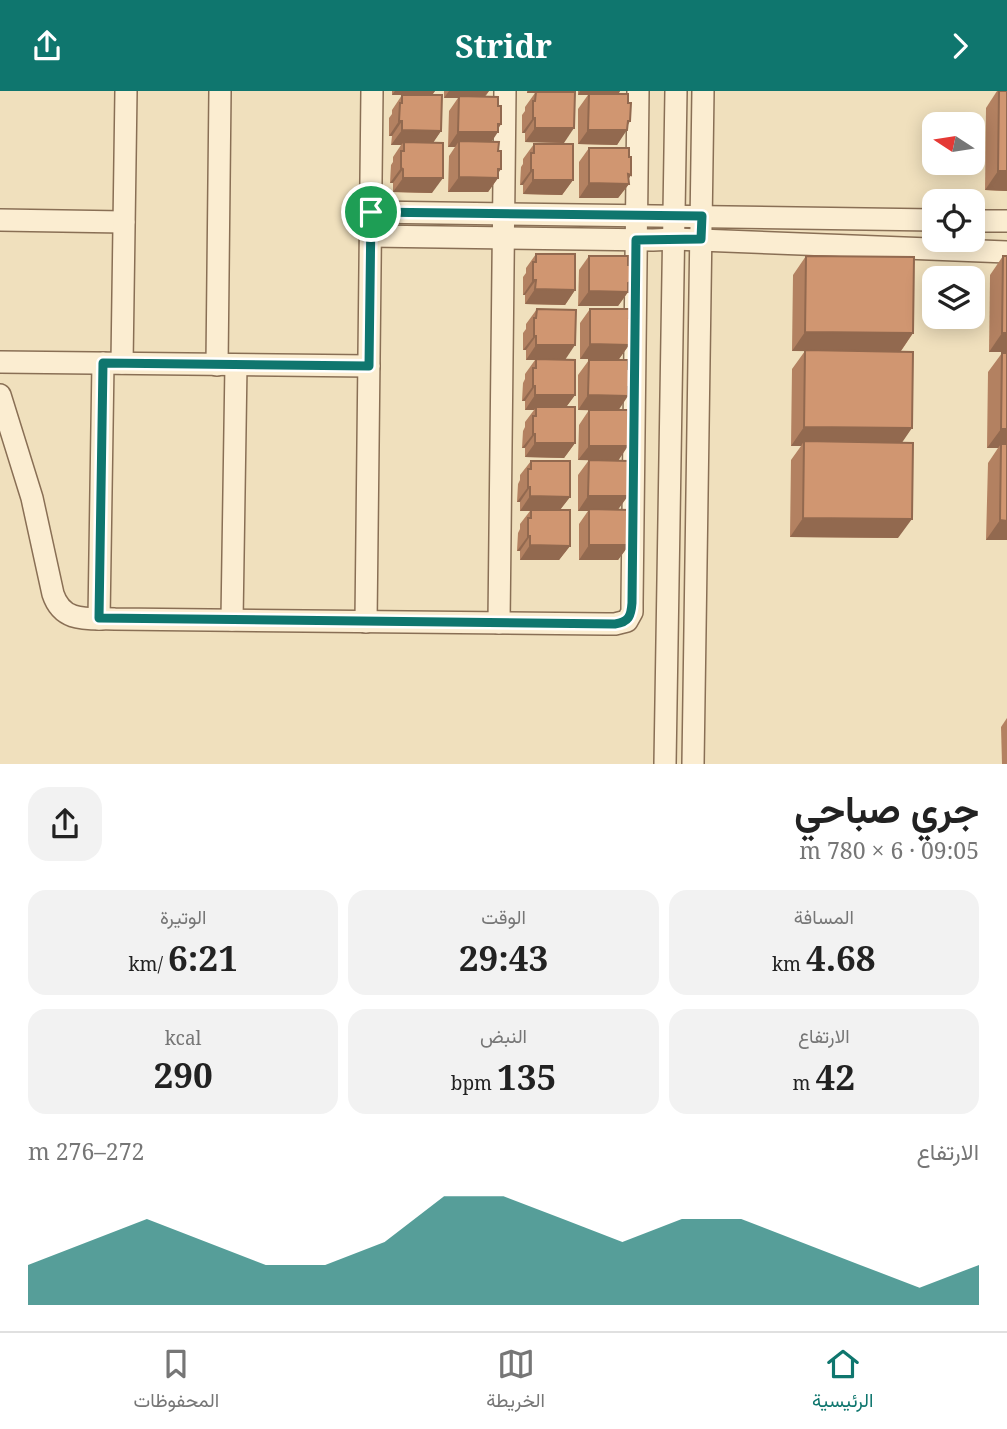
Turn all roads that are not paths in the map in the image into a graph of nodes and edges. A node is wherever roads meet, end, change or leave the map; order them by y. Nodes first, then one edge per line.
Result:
1 (126, 91) edge
2 (220, 91) edge
3 (372, 91) edge
4 (505, 91) edge
5 (638, 91) edge
6 (676, 91) edge
7 (703, 91) edge
8 (371, 212) junction
9 (504, 214) junction
10 (636, 216) junction
11 (674, 216) junction
12 (702, 216) junction
13 (0, 220) edge
14 (922, 220) edge
15 (985, 221) edge
16 (1007, 221) edge
17 (124, 222) junction
18 (371, 236) junction
19 (503, 238) junction
20 (674, 239) junction
21 (701, 239) junction
22 (636, 240) junction
23 (1007, 252) edge
24 (0, 362) edge
25 (112, 363) junction
26 (226, 365) junction
27 (369, 366) junction
28 (0, 395) edge
29 (99, 618) junction
30 (232, 620) junction
31 (366, 622) junction
32 (499, 623) junction
33 (665, 764) edge
34 (693, 764) edge

1 - 17 street
2 - 26 street
3 - 8 street
4 - 9 street
5 - 10 street
6 - 11 street
7 - 12 street
8 - 9 street
8 - 18 street
9 - 10 street
9 - 19 street
10 - 11 street
10 - 22 street
11 - 12 street
11 - 20 street
12 - 14 street
12 - 21 street
13 - 17 street
15 - 16 street
17 - 25 street
18 - 19 street
18 - 27 street
19 - 22 street
19 - 32 street
20 - 21 street
20 - 22 street
20 - 33 street
21 - 23 street
21 - 34 street
22 - 32 street
24 - 25 street
25 - 26 street
25 - 29 street
26 - 27 street
26 - 30 street
27 - 31 street
28 - 29 street
29 - 30 street
30 - 31 street
31 - 32 street

